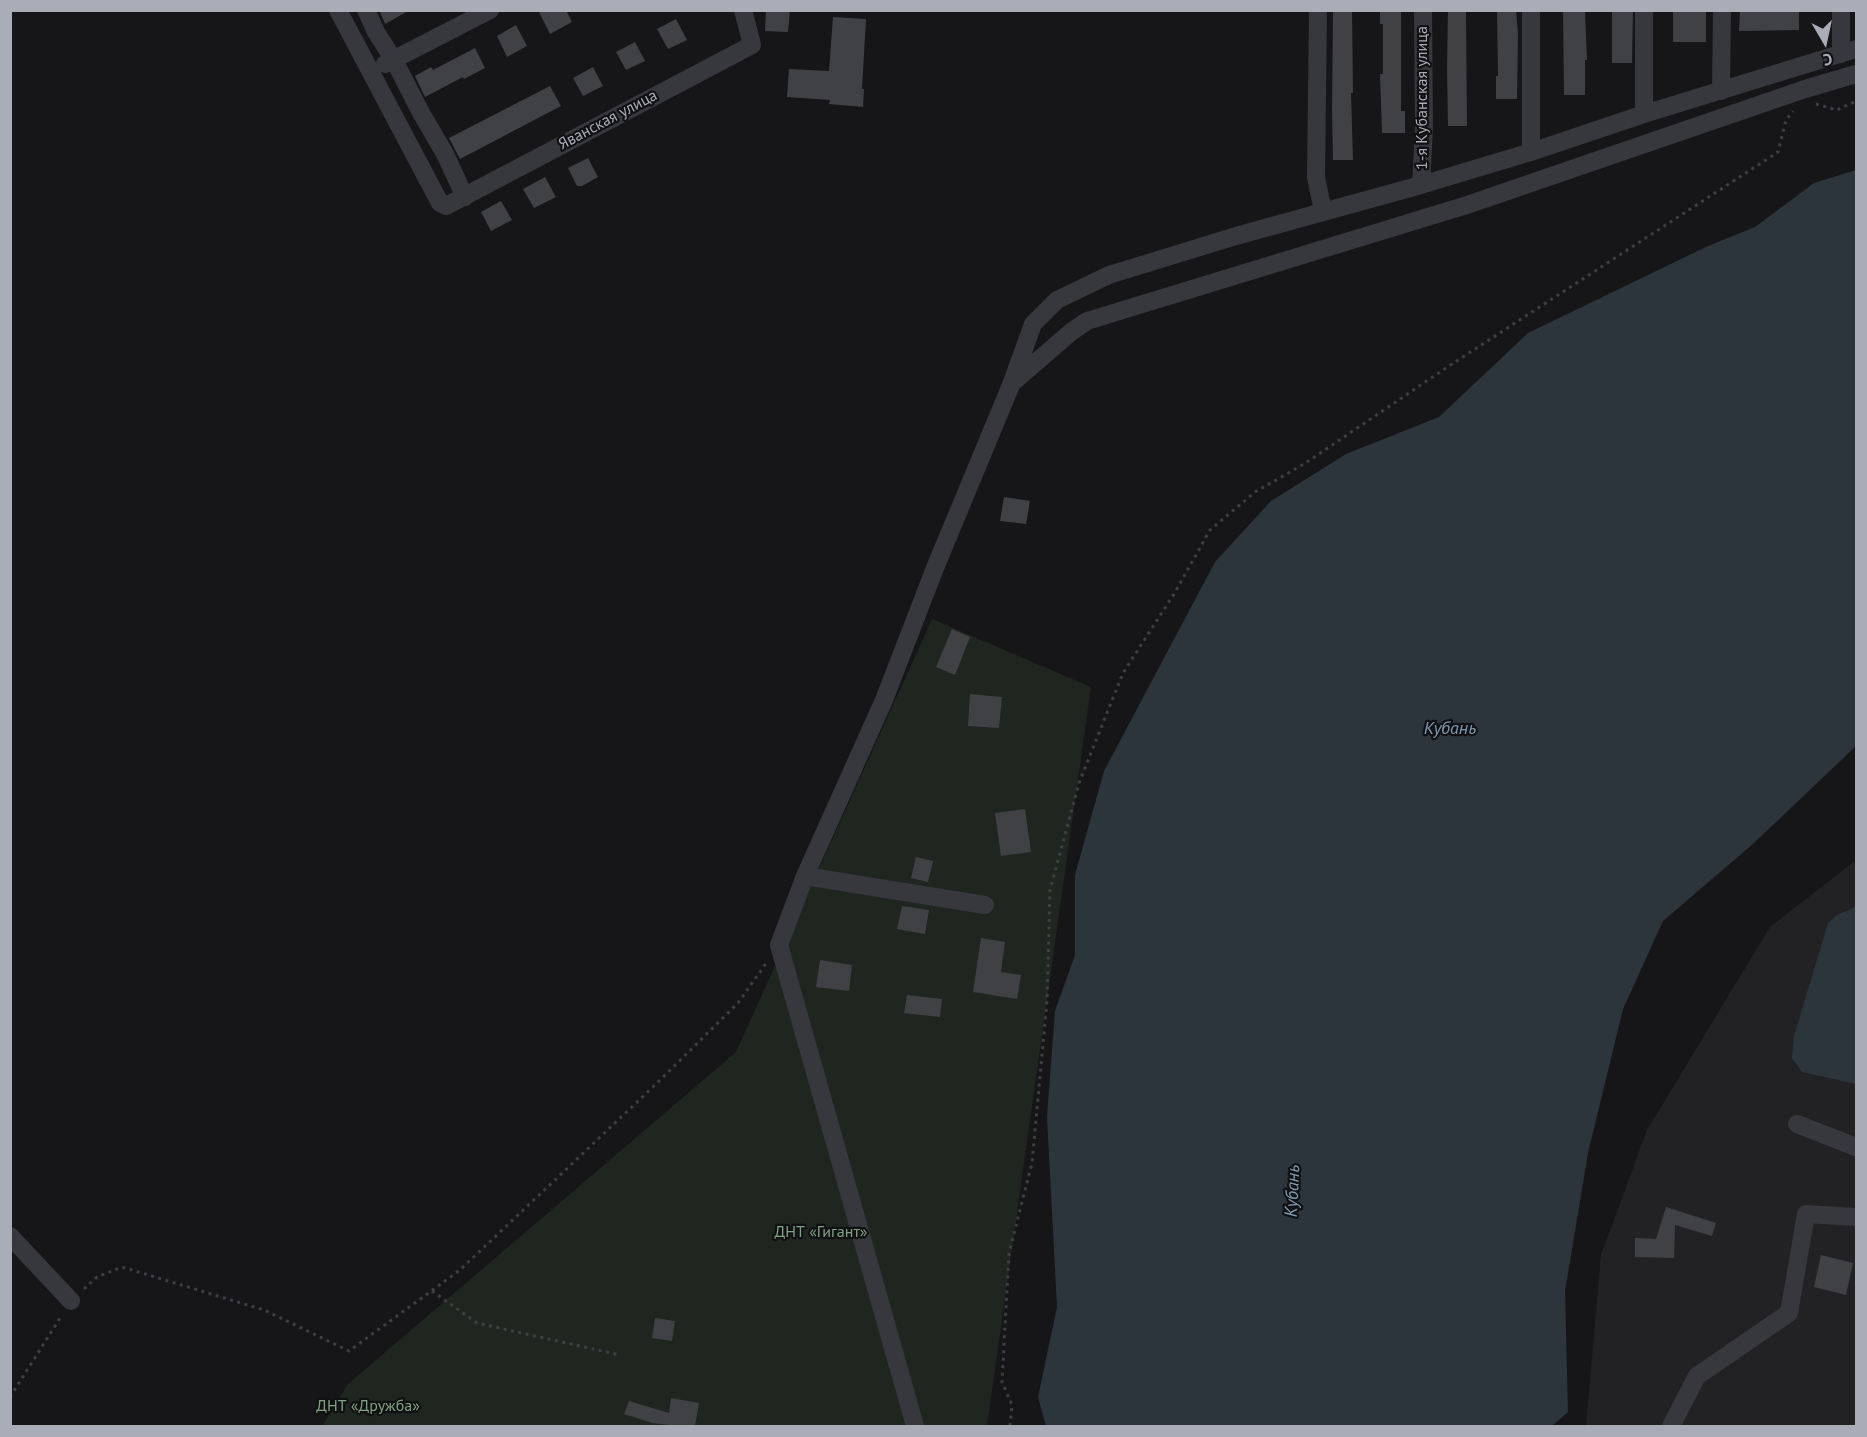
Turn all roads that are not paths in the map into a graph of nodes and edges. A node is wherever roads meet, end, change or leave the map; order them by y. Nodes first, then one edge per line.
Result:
1 (338, 10) edge
2 (366, 10) edge
3 (490, 10) edge
4 (743, 10) edge
5 (1318, 10) edge
6 (1422, 10) edge
7 (1531, 10) edge
8 (1644, 10) edge
9 (1722, 10) edge
10 (1841, 10) edge
11 (1849, 52) edge
12 (394, 60) junction
13 (370, 71) junction
14 (1857, 74) edge
15 (1721, 91) junction
16 (1644, 114) junction
17 (1531, 152) junction
18 (1421, 185) junction
19 (465, 197) junction
20 (1323, 211) junction
21 (1011, 385) junction
22 (805, 876) junction
23 (985, 905) dead end
24 (1797, 1124) dead end
25 (1857, 1147) edge
26 (1857, 1217) edge
27 (10, 1236) edge
28 (71, 1300) road end
29 (915, 1426) edge
30 (1671, 1426) edge

1 - 13 street
2 - 12 street
3 - 12 street
4 - 19 street, Яванская улица
5 - 20 street
6 - 18 street, 1-я Кубанская улица
7 - 17 street
8 - 16 street
9 - 15 street
10 - 11 street
11 - 15 street
12 - 13 street
12 - 19 street
13 - 19 street
14 - 21 street
15 - 16 street
16 - 17 street
17 - 18 street
18 - 20 street
20 - 21 street
21 - 22 street
22 - 23 street
22 - 29 street
24 - 25 street
26 - 30 street
27 - 28 street

